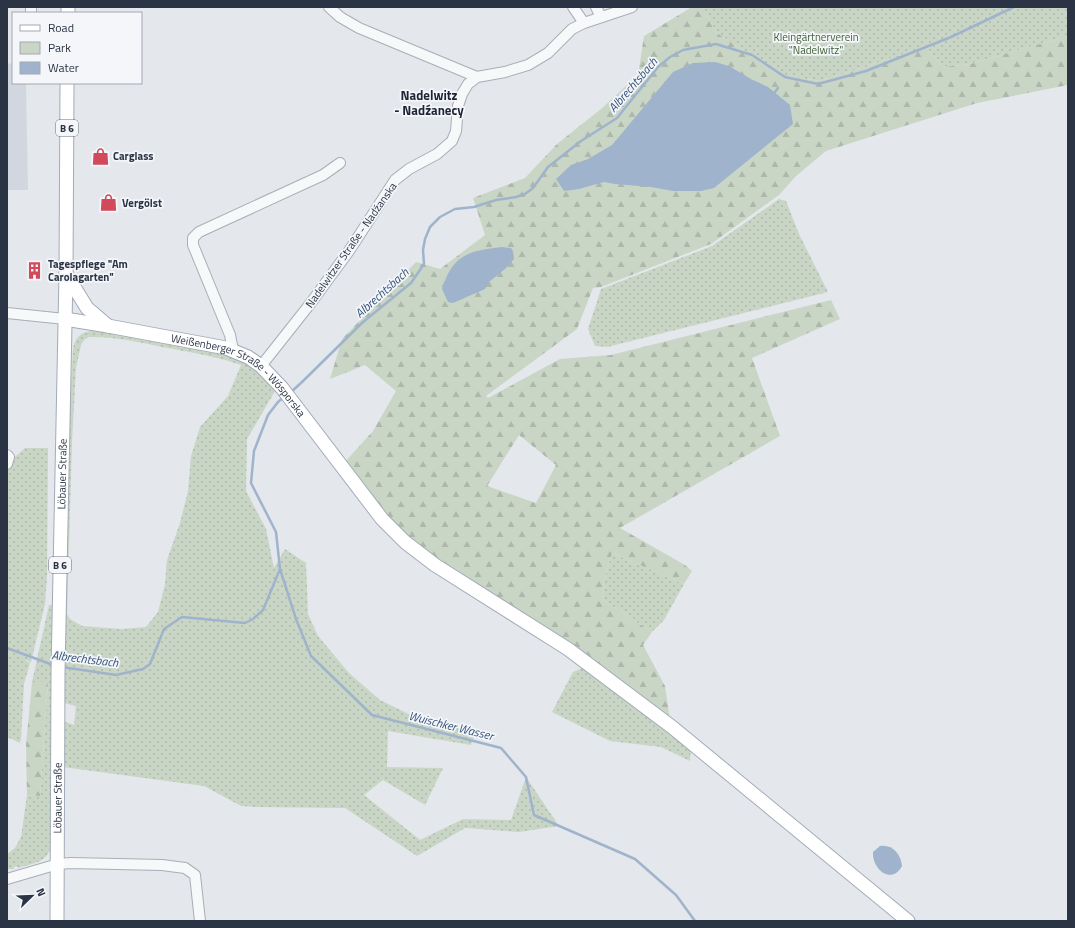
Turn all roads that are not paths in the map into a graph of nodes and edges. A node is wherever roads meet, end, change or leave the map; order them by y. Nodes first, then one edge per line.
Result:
1 (329, 7) edge
2 (573, 7) edge
3 (596, 7) edge
4 (632, 7) edge
5 (601, 17) junction
6 (584, 23) junction
7 (477, 77) junction
8 (67, 84) edge
9 (340, 163) dead end
10 (66, 274) junction
11 (7, 313) edge
12 (65, 319) junction
13 (108, 326) junction
14 (233, 350) junction
15 (261, 366) junction
16 (7, 455) edge
17 (7, 464) edge
18 (58, 864) junction
19 (7, 879) edge
20 (57, 921) edge
21 (200, 921) edge
22 (908, 921) edge

1 - 7 street
2 - 6 street
3 - 5 street
4 - 5 street
5 - 6 street
6 - 7 street
7 - 15 street, Nadelwitzer Straße - Nadźanska
8 - 10 main road, Löbauer Straße / B 6
9 - 14 street
10 - 12 main road, Löbauer Straße / B 6
10 - 13 main road, Weißenberger Straße - Wósporska
11 - 12 street
12 - 13 main road, Weißenberger Straße - Wósporska
12 - 18 main road, Löbauer Straße / B 6
13 - 14 main road, Weißenberger Straße - Wósporska
14 - 15 main road, Weißenberger Straße - Wósporska
15 - 22 main road, Weißenberger Straße - Wósporska
16 - 17 street
18 - 19 street
18 - 20 main road, Löbauer Straße / B 6
18 - 21 street

